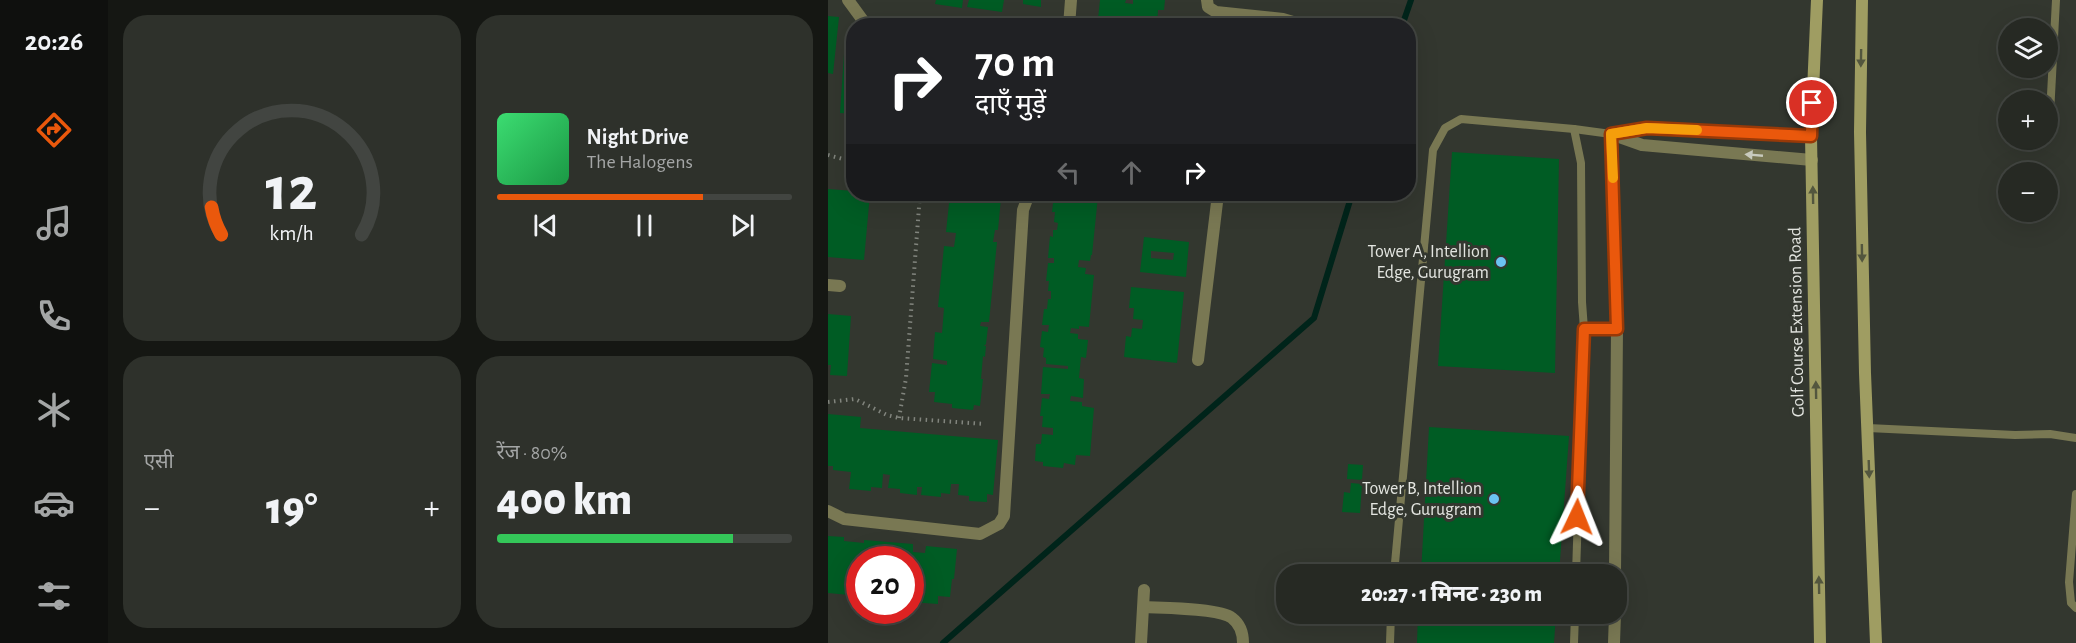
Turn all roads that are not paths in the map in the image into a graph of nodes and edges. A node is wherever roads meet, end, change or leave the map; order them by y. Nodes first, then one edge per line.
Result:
1 (848, 0) edge
2 (1071, 0) edge
3 (1207, 0) edge
4 (1817, 0) edge
5 (1862, 0) edge
6 (2056, 0) edge
7 (861, 18) edge
8 (1070, 18) edge
9 (1283, 18) edge
10 (2051, 90) edge
11 (1574, 129) junction
12 (1611, 134) junction
13 (1811, 136) junction
14 (1812, 160) junction
15 (1026, 201) edge
16 (1217, 201) edge
17 (1584, 329) junction
18 (1617, 329) junction
19 (1198, 360) dead end
20 (1868, 428) junction
21 (2076, 438) edge
22 (2076, 494) edge
23 (828, 511) edge
24 (1395, 564) edge
25 (1576, 564) edge
26 (1615, 564) edge
27 (1144, 590) dead end
28 (1144, 607) junction
29 (2076, 608) edge
30 (1391, 624) edge
31 (1575, 624) edge
32 (1614, 624) edge
33 (1141, 643) edge
34 (1243, 643) edge
35 (1390, 643) edge
36 (1574, 643) edge
37 (1614, 643) edge
38 (1820, 643) edge
39 (1876, 643) edge

1 - 7 street
2 - 8 street
3 - 9 street
4 - 13 main road, Golf Course Extension Road
5 -> 20 main road
6 - 10 lane
11 - 12 lane
11 - 17 lane
11 - 24 lane
12 - 13 street
14 -> 12 street
12 - 18 street
13 - 14 main road, Golf Course Extension Road
38 -> 14 main road, Golf Course Extension Road
15 - 23 street
16 - 19 street
17 - 18 lane
17 - 25 lane
18 - 26 street
20 - 21 lane
20 -> 39 main road
22 - 29 lane
27 - 28 street
28 - 33 street
28 - 34 street
30 - 35 lane
31 - 36 lane
32 - 37 street

